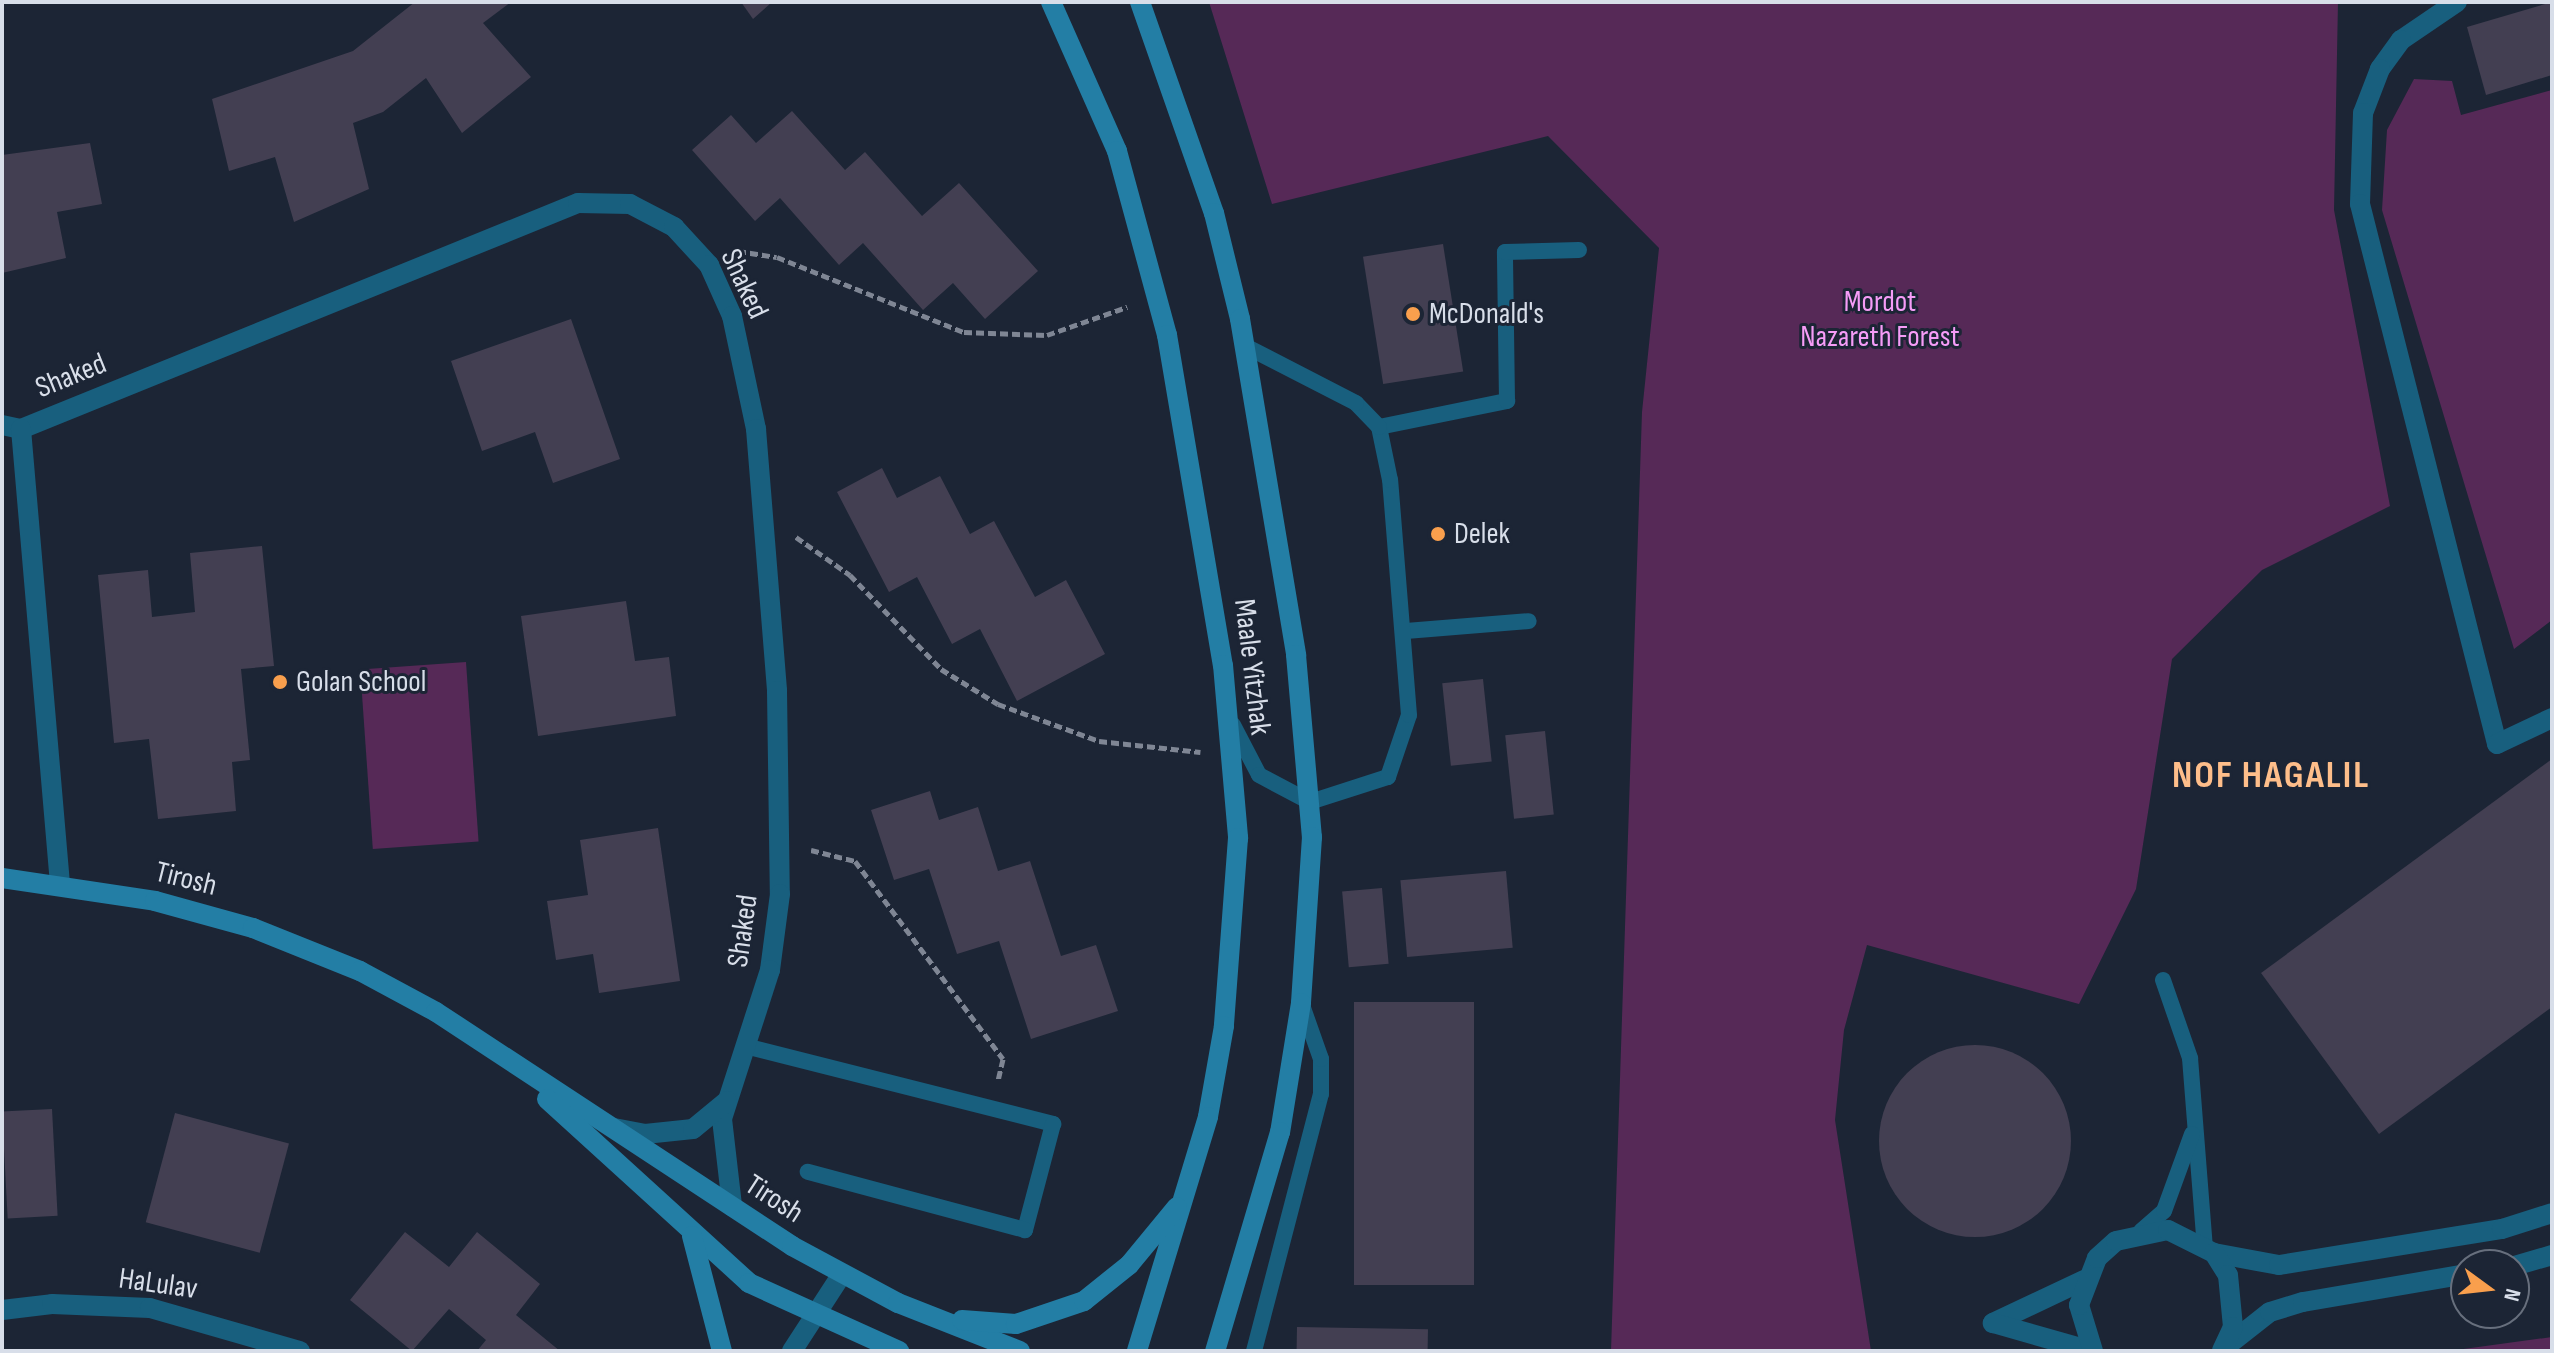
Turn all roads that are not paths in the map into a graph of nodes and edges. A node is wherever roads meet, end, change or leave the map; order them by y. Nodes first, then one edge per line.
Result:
1 (1051, 2) edge
2 (1140, 2) edge
3 (2457, 2) edge
4 (1579, 250) dead end
5 (1245, 346) junction
6 (11, 427) edge
7 (1379, 427) junction
8 (1529, 621) dead end
9 (1406, 631) junction
10 (1228, 712) junction
11 (2552, 718) edge
12 (1310, 802) junction
13 (2, 878) edge
14 (60, 883) junction
15 (2163, 980) dead end
16 (1301, 1003) junction
17 (749, 1047) junction
18 (512, 1065) junction
19 (736, 1088) junction
20 (2196, 1117) junction
21 (609, 1127) junction
22 (808, 1172) dead end
23 (1189, 1191) junction
24 (732, 1206) junction
25 (2552, 1213) edge
26 (2141, 1231) junction
27 (692, 1236) junction
28 (2210, 1250) junction
29 (2552, 1255) edge
30 (2530, 1262) edge
31 (2530, 1265) edge
32 (2552, 1267) edge
33 (842, 1274) junction
34 (2450, 1277) edge
35 (2084, 1280) junction
36 (898, 1303) junction
37 (2, 1310) edge
38 (812, 1316) junction
39 (300, 1351) edge
40 (722, 1351) edge
41 (792, 1351) edge
42 (899, 1351) edge
43 (1020, 1351) edge
44 (1137, 1351) edge
45 (1215, 1351) edge
46 (1254, 1351) edge
47 (2092, 1351) edge
48 (2222, 1351) edge

1 - 10 main road, Maale Yitzhak
2 - 5 main road, Maale Yitzhak
3 - 11 street
4 - 7 lane
5 - 7 lane
5 - 12 main road, Maale Yitzhak
6 - 14 street
6 - 17 street, Shaked
7 - 9 lane
8 - 9 lane
9 - 12 lane
10 - 12 lane
10 - 23 main road, Maale Yitzhak
12 - 16 main road, Maale Yitzhak
13 - 14 main road, Tirosh
14 - 18 main road, Tirosh
15 - 20 lane
16 - 45 main road, Maale Yitzhak
16 - 46 lane
17 - 19 street, Shaked
17 - 22 lane
18 - 21 main road, Tirosh
18 - 27 main road, Tirosh
19 - 21 street, Shaked
19 - 24 street, Shaked
20 - 26 lane
20 - 28 lane
21 - 24 main road, Tirosh
23 - 36 main road
23 - 44 main road, Maale Yitzhak
24 - 33 main road, Tirosh
25 - 28 street
26 - 28 street
26 - 35 street
27 - 38 main road, Tirosh
27 - 40 main road
28 - 48 street
29 - 30 street
31 - 32 street
33 - 36 main road, Tirosh
33 - 38 street
34 - 48 street
35 - 47 street
35 - 47 street
36 - 43 main road, Tirosh
37 - 39 street, HaLulav
38 - 41 street
38 - 42 main road, Tirosh

